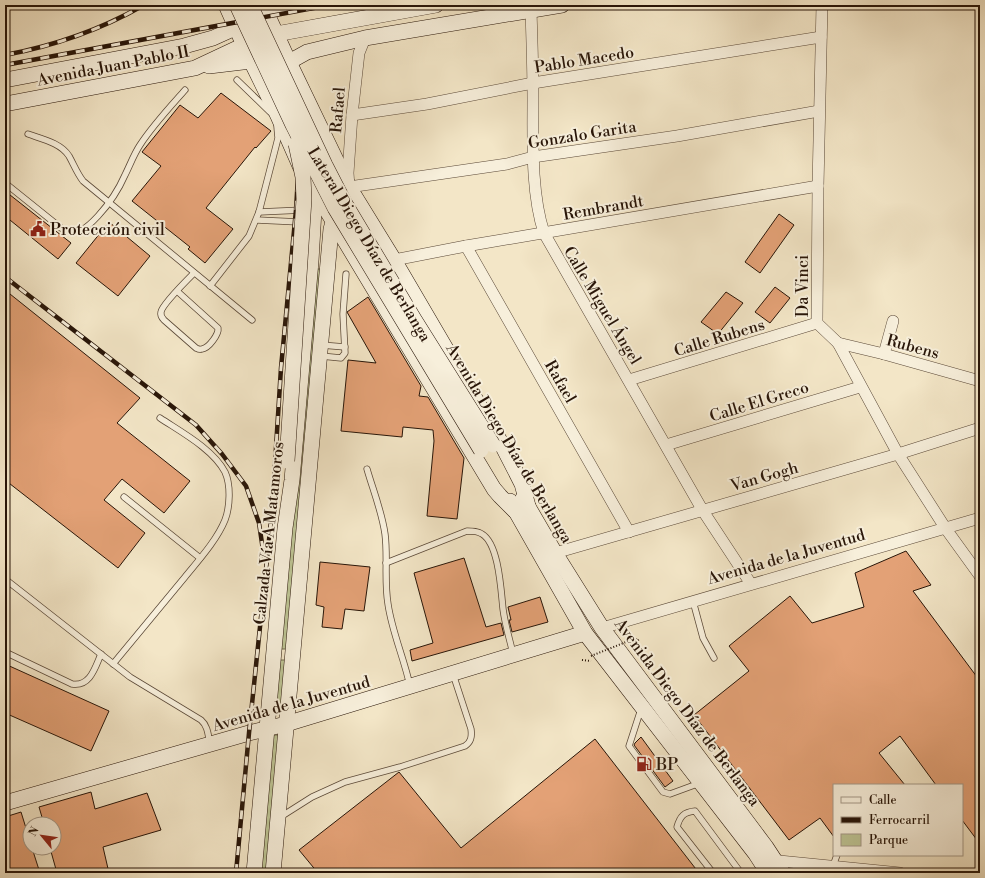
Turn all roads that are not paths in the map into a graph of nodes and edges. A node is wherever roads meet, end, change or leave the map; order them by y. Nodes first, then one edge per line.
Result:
1 (222, 5) edge
2 (226, 5) edge
3 (234, 5) edge
4 (238, 5) edge
5 (437, 5) edge
6 (562, 5) edge
7 (822, 5) edge
8 (268, 8) edge
9 (531, 11) junction
10 (235, 27) junction
11 (276, 34) junction
12 (821, 37) junction
13 (212, 38) junction
14 (364, 38) junction
15 (244, 45) junction
16 (272, 59) dead end
17 (250, 61) junction
18 (283, 65) junction
19 (195, 68) junction
20 (258, 76) junction
21 (5, 80) edge
22 (237, 80) dead end
23 (533, 83) junction
24 (185, 90) dead end
25 (5, 104) edge
26 (302, 104) junction
27 (819, 111) junction
28 (352, 115) junction
29 (278, 116) junction
30 (293, 126) junction
31 (28, 134) dead end
32 (310, 137) dead end
33 (329, 145) junction
34 (533, 157) junction
35 (300, 166) junction
36 (5, 184) edge
37 (818, 186) junction
38 (345, 192) junction
39 (110, 203) junction
40 (311, 206) junction
41 (259, 212) junction
42 (257, 220) junction
43 (333, 221) junction
44 (299, 222) junction
45 (544, 233) junction
46 (369, 234) junction
47 (348, 246) junction
48 (466, 246) junction
49 (394, 260) junction
50 (320, 262) junction
51 (194, 273) junction
52 (346, 274) dead end
53 (210, 286) junction
54 (177, 290) junction
55 (252, 320) dead end
56 (893, 321) dead end
57 (817, 323) junction
58 (838, 343) junction
59 (345, 347) junction
60 (321, 350) junction
61 (884, 354) junction
62 (629, 380) junction
63 (980, 381) edge
64 (860, 386) junction
65 (160, 418) dead end
66 (980, 428) edge
67 (666, 446) junction
68 (487, 447) junction
69 (898, 454) junction
70 (367, 469) dead end
71 (124, 497) dead end
72 (522, 508) junction
73 (703, 510) junction
74 (980, 518) edge
75 (285, 528) junction
76 (946, 529) junction
77 (630, 532) junction
78 (555, 554) junction
79 (200, 558) junction
80 (386, 562) junction
81 (980, 576) edge
82 (5, 579) edge
83 (751, 584) junction
84 (693, 601) junction
85 (602, 628) junction
86 (585, 633) junction
87 (5, 652) edge
88 (293, 653) junction
89 (101, 654) junction
90 (274, 654) junction
91 (513, 655) junction
92 (714, 658) dead end
93 (113, 664) junction
94 (453, 673) junction
95 (410, 686) junction
96 (642, 707) junction
97 (286, 724) junction
98 (266, 729) junction
99 (210, 745) junction
100 (701, 783) junction
101 (5, 803) edge
102 (277, 821) junction
103 (258, 827) junction
104 (837, 856) edge
105 (833, 866) junction
106 (771, 867) edge
107 (254, 873) edge
108 (273, 873) edge
109 (713, 873) edge
110 (741, 873) edge
111 (783, 873) edge
112 (900, 873) edge

1 - 13 street
2 - 10 street, Lateral Diego Díaz de Berlanga
3 - 8 street
4 - 30 street, Avenida Diego Díaz de Berlanga, bridge
5 - 11 street, Avenida Juan Pablo II
5 - 14 street
6 - 9 street
7 - 12 street, Da Vinci
8 - 10 street, Avenida Juan Pablo II
8 - 11 street
8 - 68 street, Avenida Diego Díaz de Berlanga, bridge
9 - 14 street
9 - 23 street, Calle Miguel Ángel
10 - 13 street, Avenida Juan Pablo II
10 - 15 street, Lateral Diego Díaz de Berlanga
11 - 15 street, Avenida Juan Pablo II
11 - 18 street, Lateral Diego Díaz de Berlanga
12 - 23 street, Pablo Macedo
12 - 27 street, Da Vinci
13 - 21 street, Avenida Juan Pablo II
14 - 18 street
14 - 28 street, Rafael
15 - 17 street, Lateral Diego Díaz de Berlanga
15 - 19 street, Avenida Juan Pablo II
16 - 18 lane
17 - 19 street
17 - 20 street, Lateral Diego Díaz de Berlanga
18 - 20 lane
18 - 26 street, Lateral Diego Díaz de Berlanga
19 - 25 street, Avenida Juan Pablo II
20 - 29 street, Lateral Diego Díaz de Berlanga
22 - 41 lane
23 - 28 street, Pablo Macedo
23 - 34 street, Calle Miguel Ángel
24 - 39 lane
26 - 29 lane
26 - 32 lane
26 - 33 street, Lateral Diego Díaz de Berlanga
27 - 34 street, Gonzalo Garita
27 - 37 street, Da Vinci
28 - 38 street, Rafael
29 - 35 street, Lateral Diego Díaz de Berlanga
30 - 68 street, Avenida Diego Díaz de Berlanga, bridge
30 - 75 street, bridge
31 - 39 lane
33 - 35 street
33 - 38 street, Lateral Diego Díaz de Berlanga
34 - 38 street, Gonzalo Garita
34 - 45 street, Calle Miguel Ángel
35 - 40 street, Lateral Diego Díaz de Berlanga
36 - 39 lane
37 - 45 street, Rembrandt
37 - 57 street, Da Vinci
38 - 40 street
38 - 43 street, Calzada Vía A Matamoros
38 - 46 street, Lateral Diego Díaz de Berlanga
39 - 51 lane
40 - 41 lane
40 - 43 street, Lateral Diego Díaz de Berlanga
40 - 44 lane
40 - 50 street, Calzada Vía A Matamoros
41 - 42 lane
42 - 44 lane
42 - 53 lane
43 - 47 street, Lateral Diego Díaz de Berlanga
43 - 50 street, Calzada Vía A Matamoros
44 - 50 lane
45 - 48 street, Rembrandt
45 - 62 street, Calle Miguel Ángel
46 - 47 street
46 - 49 street, Lateral Diego Díaz de Berlanga
47 - 72 street, Lateral Diego Díaz de Berlanga
48 - 49 street, Rembrandt
48 - 77 street, Rafael
49 - 72 street, Lateral Diego Díaz de Berlanga
50 - 60 street, Calzada Vía A Matamoros
50 - 75 street, Calzada Vía A Matamoros
51 - 53 lane
51 - 54 lane
52 - 59 lane
53 - 55 lane
54 - 54 lane
56 - 61 street
57 - 58 street, Da Vinci
57 - 62 street, Calle Rubens
58 - 61 street, Rubens
58 - 64 street, Da Vinci
59 - 60 lane
59 - 60 lane
60 - 88 street, Calzada Vía A Matamoros
61 - 63 street, Rubens
62 - 67 street, Calle Miguel Ángel
64 - 67 street, Calle El Greco
64 - 69 street, Da Vinci
65 - 79 lane
66 - 69 street, Van Gogh
67 - 73 street, Calle Miguel Ángel
68 - 72 street, Avenida Diego Díaz de Berlanga
69 - 73 street, Van Gogh
69 - 76 street, Da Vinci
70 - 80 lane
71 - 79 lane
72 - 78 street, Avenida Diego Díaz de Berlanga
72 - 86 street, Avenida Diego Díaz de Berlanga
73 - 77 street, Van Gogh
73 - 83 street, Calle Miguel Ángel
74 - 76 street, Avenida de la Juventud
75 - 90 street, Calzada Vía A Matamoros
76 - 81 street, Da Vinci
76 - 83 street, Avenida de la Juventud
77 - 78 street, Van Gogh
78 - 85 street, Avenida Diego Díaz de Berlanga
79 - 93 lane
80 - 91 lane
80 - 95 lane
82 - 89 lane
83 - 84 street, Avenida de la Juventud
84 - 85 street, Avenida de la Juventud
84 - 92 lane
85 - 106 street, Avenida Diego Díaz de Berlanga
86 - 91 street, Avenida de la Juventud
86 - 96 street, Avenida Diego Díaz de Berlanga
87 - 89 lane
88 - 90 street
88 - 97 street, Calzada Vía A Matamoros
89 - 93 lane
90 - 98 street, Calzada Vía A Matamoros
91 - 94 street, Avenida de la Juventud
93 - 99 lane
94 - 95 street, Avenida de la Juventud
94 - 102 lane
95 - 97 street, Avenida de la Juventud
96 - 100 street, Avenida Diego Díaz de Berlanga
96 - 100 lane
97 - 98 street, Avenida de la Juventud
97 - 102 street, Calzada Vía A Matamoros
98 - 99 street, Avenida de la Juventud
98 - 103 street, Calzada Vía A Matamoros
99 - 101 street, Avenida de la Juventud
100 - 106 street, Avenida Diego Díaz de Berlanga
102 - 103 street
102 - 108 street, Calzada Vía A Matamoros
103 - 107 street, Calzada Vía A Matamoros
104 - 105 lane
105 - 106 street
105 - 112 street
106 - 111 street, Avenida Diego Díaz de Berlanga
109 - 110 lane

